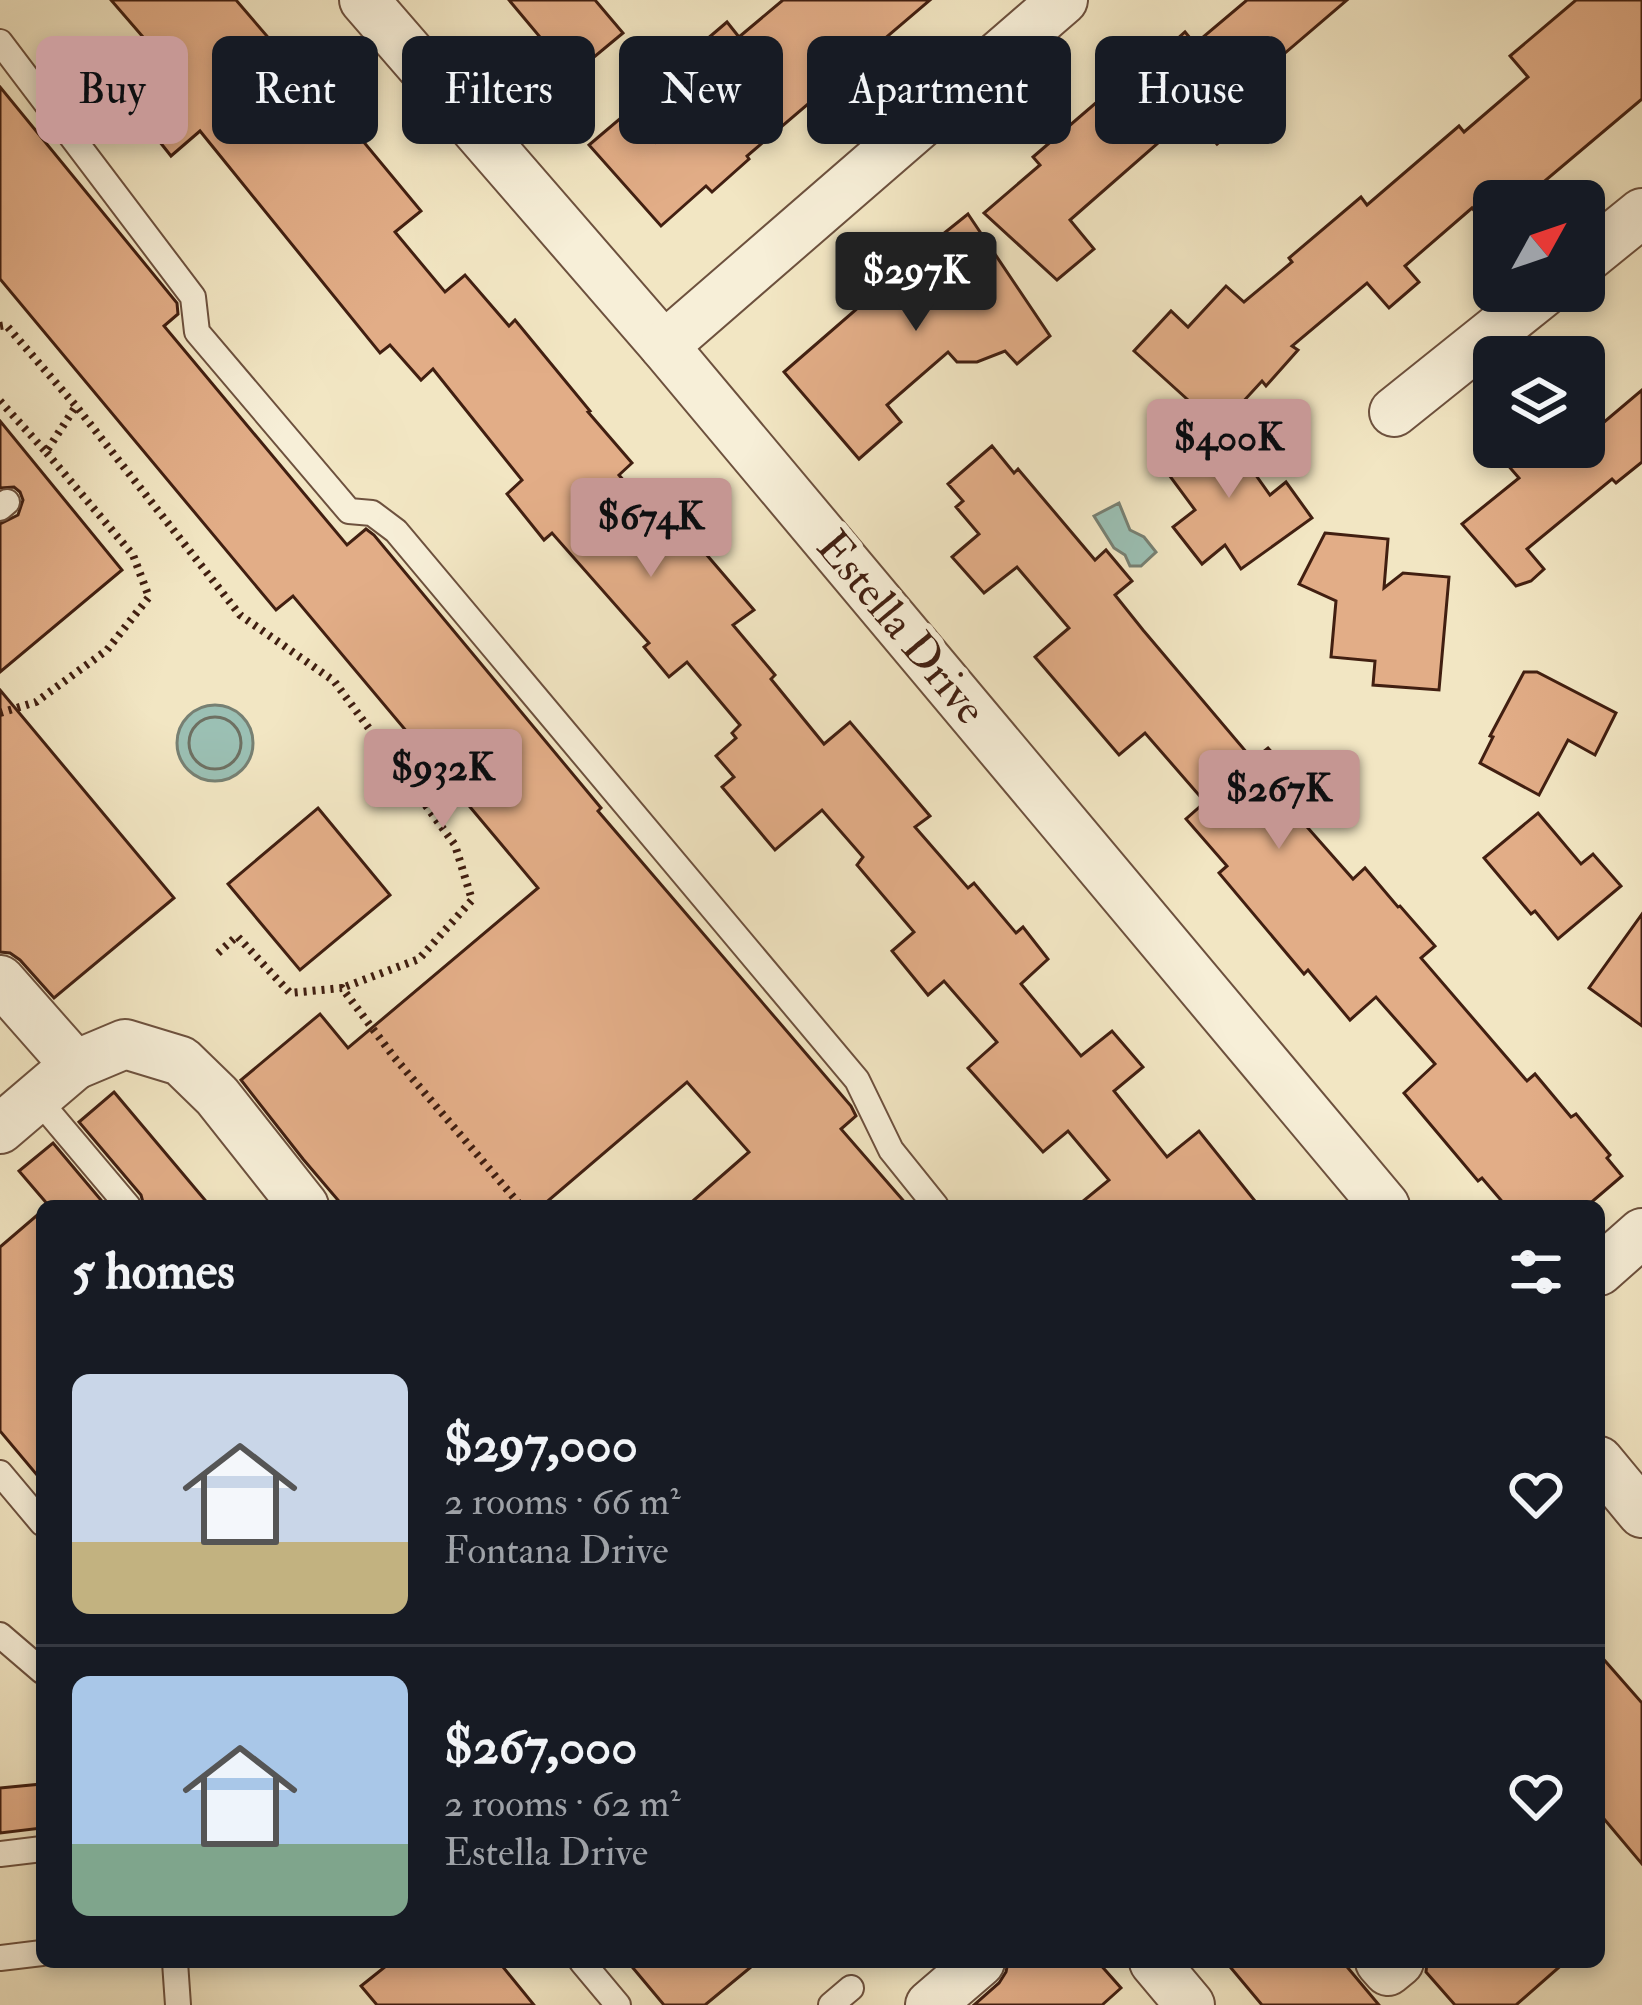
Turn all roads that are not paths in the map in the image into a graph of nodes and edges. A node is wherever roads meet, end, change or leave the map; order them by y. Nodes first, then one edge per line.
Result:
1 (364, 0) edge
2 (1063, 0) edge
3 (0, 42) edge
4 (1642, 213) edge
5 (1605, 243) edge
6 (1519, 312) edge
7 (664, 346) junction
8 (1394, 412) dead end
9 (0, 980) edge
10 (75, 1065) junction
11 (36, 1097) junction
12 (0, 1129) edge
13 (123, 1200) edge
14 (299, 1200) edge
15 (931, 1200) edge
16 (1380, 1200) edge
17 (1642, 1233) edge
18 (1605, 1266) edge
19 (1605, 1468) edge
20 (0, 1473) edge
21 (1642, 1513) edge
22 (36, 1516) edge
23 (0, 1635) edge
24 (36, 1666) edge
25 (36, 1850) edge
26 (0, 1854) edge
27 (36, 1954) edge
28 (0, 1958) edge
29 (175, 1968) edge
30 (587, 1968) edge
31 (973, 1968) edge
32 (1159, 1968) edge
33 (178, 2005) edge
34 (618, 2005) edge
35 (930, 2005) edge
36 (1190, 2005) edge

1 - 7 street, Estella Drive
2 - 7 street
3 - 15 lane
4 - 5 street
6 - 8 street
7 - 16 street, Estella Drive
9 - 10 street
10 - 11 street
10 - 14 street
11 - 12 street
11 - 13 lane
17 - 18 street
19 - 21 street
20 - 22 lane
23 - 24 lane
25 - 26 lane
27 - 28 lane
29 - 33 lane
30 - 34 lane
31 - 35 street
32 - 36 street

